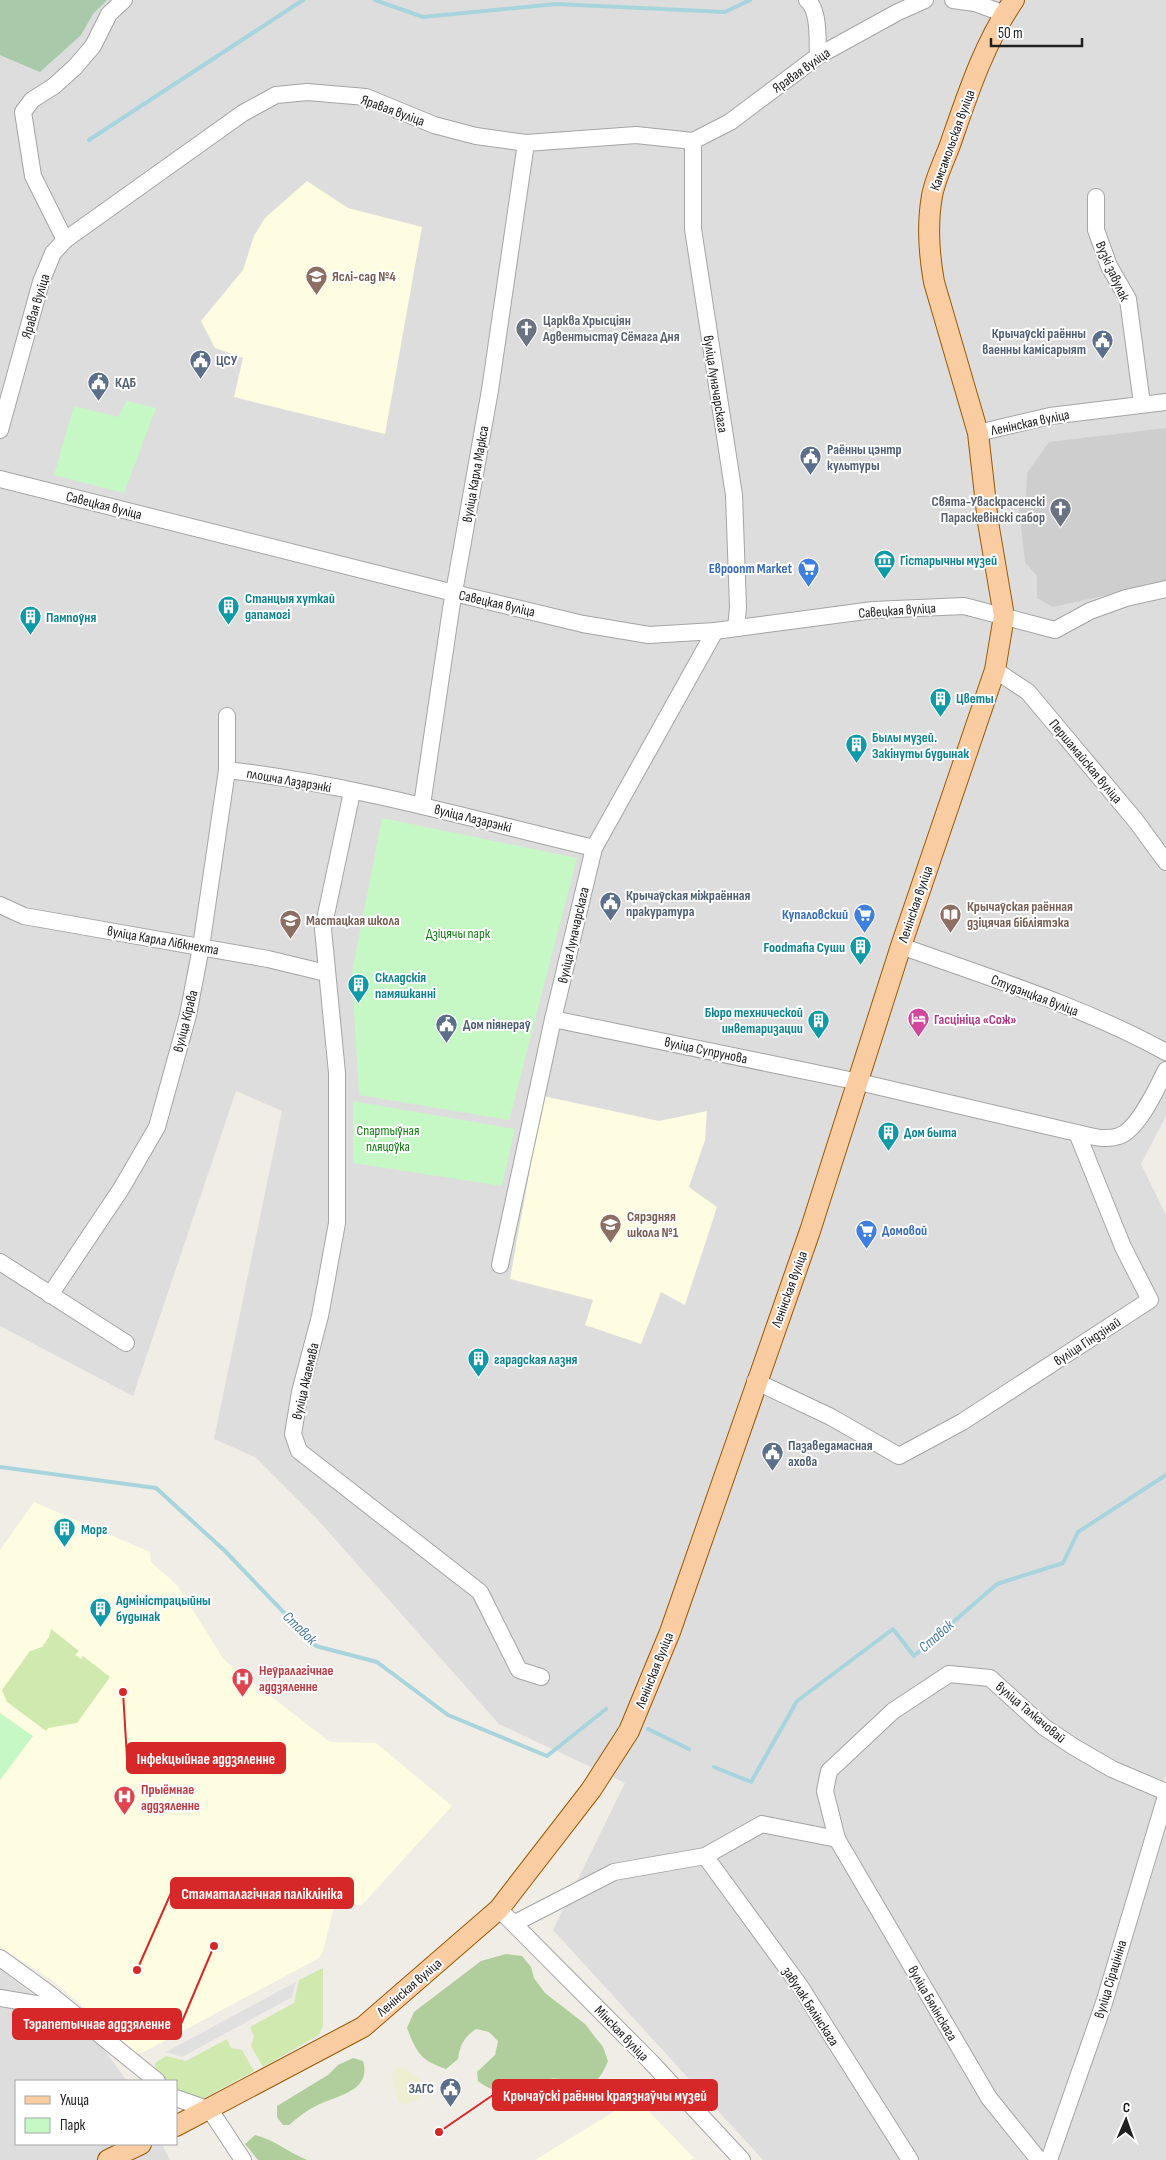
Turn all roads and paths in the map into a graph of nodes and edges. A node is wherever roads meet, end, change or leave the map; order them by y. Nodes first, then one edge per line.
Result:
1 (124, 0) edge
2 (807, 0) edge
3 (925, 0) edge
4 (953, 0) edge
5 (1010, 7) edge
6 (818, 56) junction
7 (694, 141) junction
8 (526, 143) junction
9 (1096, 197) dead end
10 (64, 240) junction
11 (1166, 402) edge
12 (1142, 404) junction
13 (0, 430) edge
14 (978, 433) junction
15 (0, 478) edge
16 (1166, 589) edge
17 (454, 593) junction
18 (1004, 616) junction
19 (736, 628) junction
20 (715, 631) junction
21 (995, 670) junction
22 (227, 716) dead end
23 (227, 770) junction
24 (352, 792) junction
25 (422, 805) junction
26 (594, 848) junction
27 (1166, 862) edge
28 (0, 905) edge
29 (901, 946) junction
30 (201, 947) junction
31 (326, 973) junction
32 (553, 1019) junction
33 (1166, 1052) edge
34 (1166, 1070) edge
35 (859, 1082) junction
36 (1076, 1133) junction
37 (0, 1262) edge
38 (500, 1265) dead end
39 (50, 1295) junction
40 (126, 1343) dead end
41 (755, 1381) junction
42 (541, 1677) dead end
43 (830, 1771) joint
44 (1166, 1792) edge
45 (1166, 1796) edge
46 (837, 1839) junction
47 (705, 1856) junction
48 (499, 1909) junction
49 (515, 1923) junction
50 (0, 1958) edge
51 (0, 1998) edge
52 (68, 2009) junction
53 (156, 2080) edge
54 (178, 2099) edge
55 (210, 2110) junction
56 (178, 2125) edge
57 (139, 2145) edge
58 (108, 2160) edge
59 (243, 2160) edge
60 (742, 2160) edge
61 (910, 2160) edge
62 (1040, 2160) edge
63 (1049, 2160) edge

1 - 10 street
2 - 6 street
3 - 6 street, Яравая вуліца
4 - 5 street
5 - 14 main road, Камсамольская вуліца
6 - 7 street, Яравая вуліца
7 - 8 street, Яравая вуліца
7 - 19 street, вуліца Луначарскага
8 - 10 street, Яравая вуліца
8 - 17 street, вуліца Карла Маркса
9 - 12 street, Вузкі завулак
10 - 13 street, Яравая вуліца
11 - 12 street, Ленінская вуліца
12 - 14 street, Ленінская вуліца
14 - 18 main road, Ленінская вуліца
15 - 17 street, Савецкая вуліца
16 - 18 street, Савецкая вуліца
17 - 20 street, Савецкая вуліца
17 - 25 street, вуліца Карла Маркса
18 - 19 street, Савецкая вуліца
18 - 21 main road, Ленінская вуліца
19 - 20 street, Савецкая вуліца
20 - 26 street, вуліца Луначарскага
21 - 27 street, Першамайская вуліца
21 - 29 main road, Ленінская вуліца
22 - 23 street, вуліца Кірава
23 - 24 street, плошча Лазарэнкі
23 - 30 street, вуліца Кірава
24 - 25 street, вуліца Лазарэнкі
24 - 31 street, вуліца Акаемава
25 - 26 street, вуліца Лазарэнкі
26 - 32 street, вуліца Луначарскага
28 - 30 street, вуліца Карла Лібкнехта
29 - 33 street, Студэнцкая вуліца
29 - 35 main road, Ленінская вуліца
30 - 31 street, вуліца Карла Лібкнехта
30 - 39 street, вуліца Кірава
31 - 42 street, вуліца Акаемава
32 - 35 street, вуліца Супрунова
32 - 38 street, вуліца Луначарскага
34 - 36 street
35 - 36 street, вуліца Супрунова
35 - 41 main road, Ленінская вуліца
36 - 41 street, вуліца Гіндзінай
37 - 39 street
39 - 40 street
41 - 48 main road, Ленінская вуліца
43 - 44 street, вуліца Талкачовай
43 - 46 street, вуліца Бялінскага
45 - 63 street, вуліца Сірацініна
46 - 47 street
46 - 62 street, вуліца Бялінскага
47 - 49 street
47 - 61 street, завулак Бялінскага
48 - 49 street, Мінская вуліца
48 - 55 main road, Ленінская вуліца
49 - 60 street, Мінская вуліца
50 - 52 street
51 - 52 street
52 - 53 street
54 - 55 street
55 - 56 main road, Ленінская вуліца
55 - 59 street
57 - 58 main road

